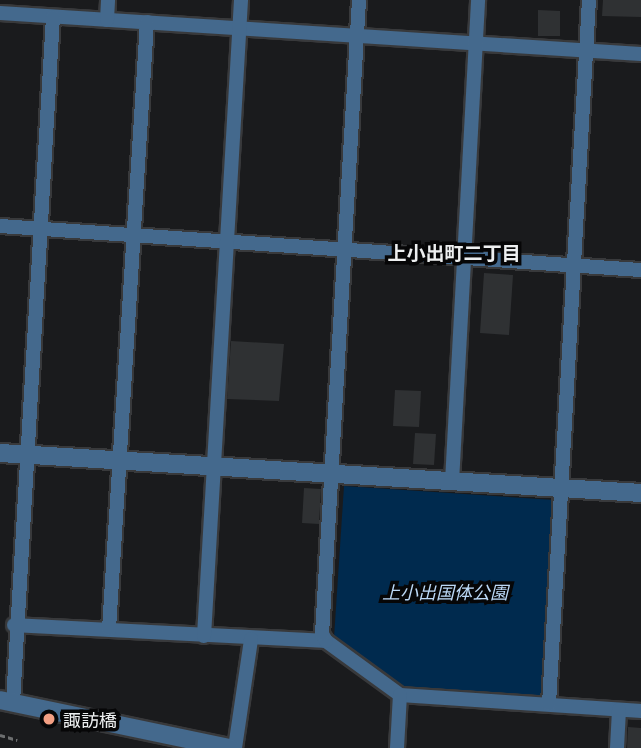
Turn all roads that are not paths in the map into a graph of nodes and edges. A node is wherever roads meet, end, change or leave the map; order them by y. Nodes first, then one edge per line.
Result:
1 (108, 0) edge
2 (241, 0) edge
3 (359, 0) edge
4 (478, 0) edge
5 (589, 0) edge
6 (0, 13) edge
7 (53, 17) junction
8 (107, 20) junction
9 (147, 22) junction
10 (241, 28) junction
11 (359, 36) junction
12 (478, 43) junction
13 (589, 51) junction
14 (641, 54) edge
15 (0, 226) edge
16 (44, 227) junction
17 (135, 234) junction
18 (228, 242) junction
19 (347, 250) junction
20 (465, 258) junction
21 (576, 266) junction
22 (641, 270) edge
23 (0, 453) edge
24 (24, 455) junction
25 (120, 460) junction
26 (214, 466) junction
27 (333, 474) junction
28 (452, 482) junction
29 (562, 488) junction
30 (641, 493) edge
31 (14, 625) junction
32 (108, 629) junction
33 (204, 636) junction
34 (251, 639) junction
35 (326, 641) junction
36 (400, 695) junction
37 (6, 701) edge
38 (549, 704) junction
39 (619, 710) junction
40 (641, 711) edge
41 (229, 748) edge
42 (235, 748) edge
43 (397, 748) edge
44 (617, 748) edge

1 - 8 street
2 - 10 street
3 - 11 street
4 - 12 street
5 - 13 street
6 - 7 street
7 - 8 street
7 - 16 street
8 - 9 street
9 - 10 street
9 - 17 street
10 - 11 street
10 - 18 street
11 - 12 street
11 - 19 street
12 - 13 street
12 - 20 street
13 - 14 street
13 - 21 street
15 - 16 street
16 - 17 street
16 - 24 street
17 - 18 street
17 - 25 street
18 - 19 street
18 - 26 street
19 - 20 street
19 - 27 street
20 - 21 street
20 - 28 street
21 - 22 street
21 - 29 street
23 - 24 street
24 - 25 street
24 - 31 street
25 - 26 street
25 - 32 street
26 - 27 street
26 - 33 street
27 - 28 street
27 - 35 street
28 - 29 street
29 - 30 street
29 - 38 street
31 - 32 street
31 - 37 street
32 - 33 street
33 - 34 street
34 - 35 street
34 - 42 street
35 - 36 street
36 - 38 street
36 - 43 street
37 - 41 street
38 - 39 street
39 - 40 street
39 - 44 street

